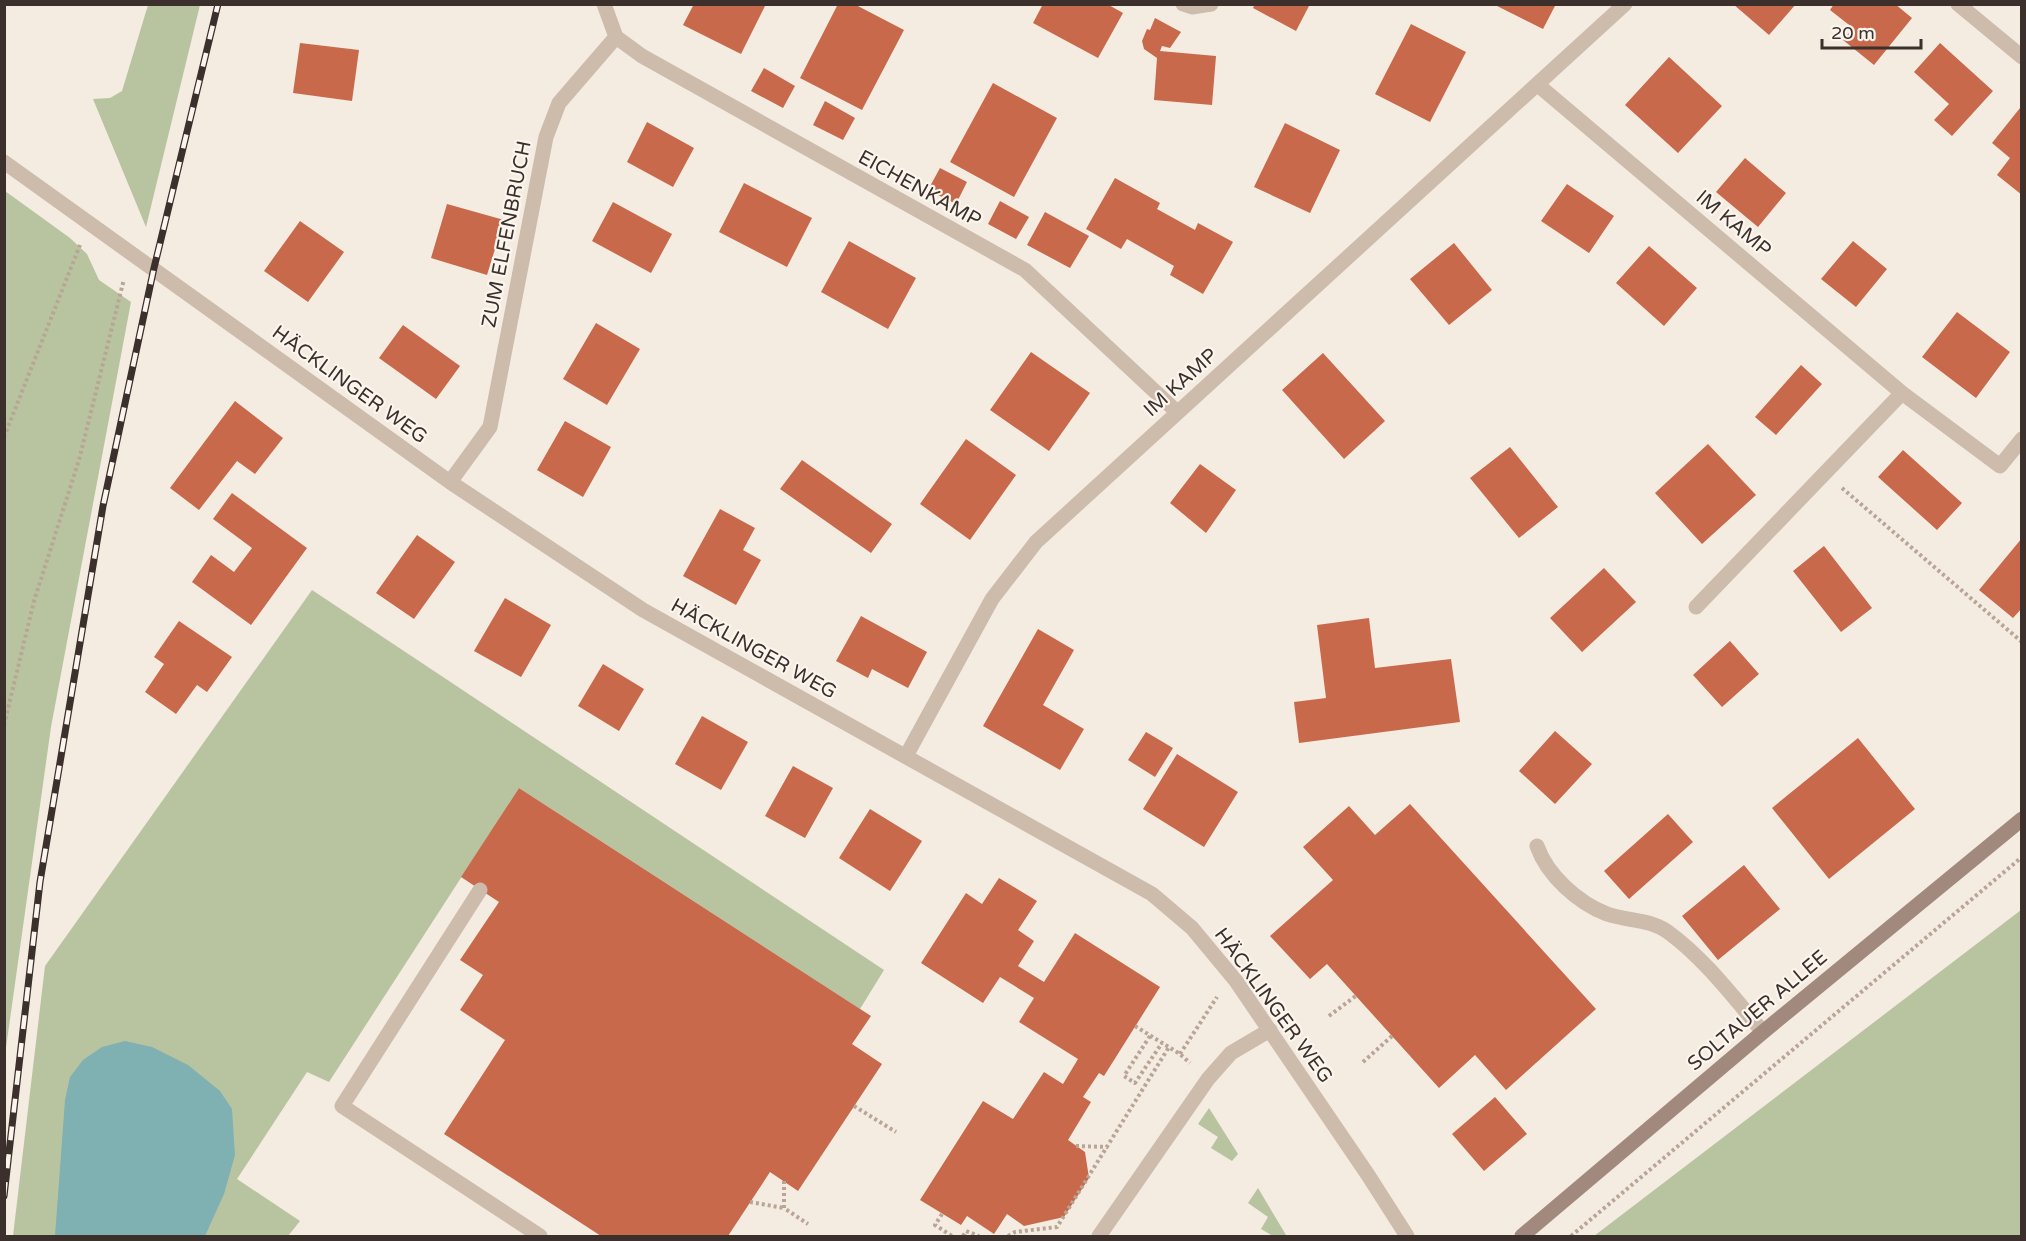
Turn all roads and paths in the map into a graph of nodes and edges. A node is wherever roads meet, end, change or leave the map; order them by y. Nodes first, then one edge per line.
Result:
1 (604, 4) edge
2 (1183, 4) edge
3 (1211, 4) edge
4 (1625, 4) edge
5 (1958, 4) edge
6 (616, 37) junction
7 (2022, 57) edge
8 (1538, 85) junction
9 (4, 162) edge
10 (89, 222) junction
11 (131, 252) junction
12 (1902, 393) junction
13 (1177, 412) junction
14 (4, 437) edge
15 (2022, 439) edge
16 (1825, 473) junction
17 (450, 482) junction
18 (1696, 607) dead end
19 (2022, 642) edge
20 (4, 725) edge
21 (906, 756) junction
22 (2022, 819) edge
23 (1537, 846) dead end
24 (2022, 857) edge
25 (480, 890) dead end
26 (1236, 981) junction
27 (1357, 995) dead end
28 (1329, 1016) dead end
29 (1135, 1026) dead end
30 (1270, 1030) junction
31 (1763, 1032) junction
32 (1150, 1036) junction
33 (1392, 1036) dead end
34 (1162, 1043) junction
35 (1169, 1047) junction
36 (1363, 1062) dead end
37 (854, 1106) dead end
38 (896, 1132) dead end
39 (1076, 1146) dead end
40 (1108, 1147) junction
41 (784, 1181) dead end
42 (750, 1202) dead end
43 (784, 1208) junction
44 (942, 1214) dead end
45 (1043, 1222) dead end
46 (808, 1224) dead end
47 (1044, 1228) junction
48 (540, 1236) edge
49 (952, 1236) edge
50 (963, 1236) edge
51 (979, 1236) edge
52 (1008, 1236) edge
53 (1100, 1236) edge
54 (1407, 1236) edge
55 (1522, 1236) edge
56 (1571, 1236) edge

1 - 6 street
2 - 3 street
4 - 8 street, IM KAMP
5 - 7 street
6 - 13 street, EICHENKAMP
6 - 17 street, ZUM ELFENBRUCH
8 - 12 street, IM KAMP
8 - 13 street, IM KAMP
9 - 10 street, HÄCKLINGER WEG
10 - 11 street, HÄCKLINGER WEG
10 - 14 path
11 - 17 street, HÄCKLINGER WEG
11 - 20 path
12 - 15 street, IM KAMP
12 - 16 street
13 - 21 street, IM KAMP
16 - 18 street
16 - 19 path
17 - 21 street, HÄCKLINGER WEG
21 - 26 street, HÄCKLINGER WEG
22 - 31 street, SOLTAUER ALLEE
23 - 31 street
24 - 56 path
25 - 48 street
26 - 30 street, HÄCKLINGER WEG
26 - 35 path
27 - 28 path
29 - 32 path
30 - 53 street
30 - 54 street, HÄCKLINGER WEG
31 - 55 street, SOLTAUER ALLEE
32 - 34 path
32 - 34 path
33 - 36 path
34 - 35 path
35 - 40 path
37 - 38 path
39 - 40 path
40 - 47 path
41 - 43 path
42 - 43 path
43 - 46 path
44 - 49 path
45 - 47 path
47 - 52 path
50 - 51 path

